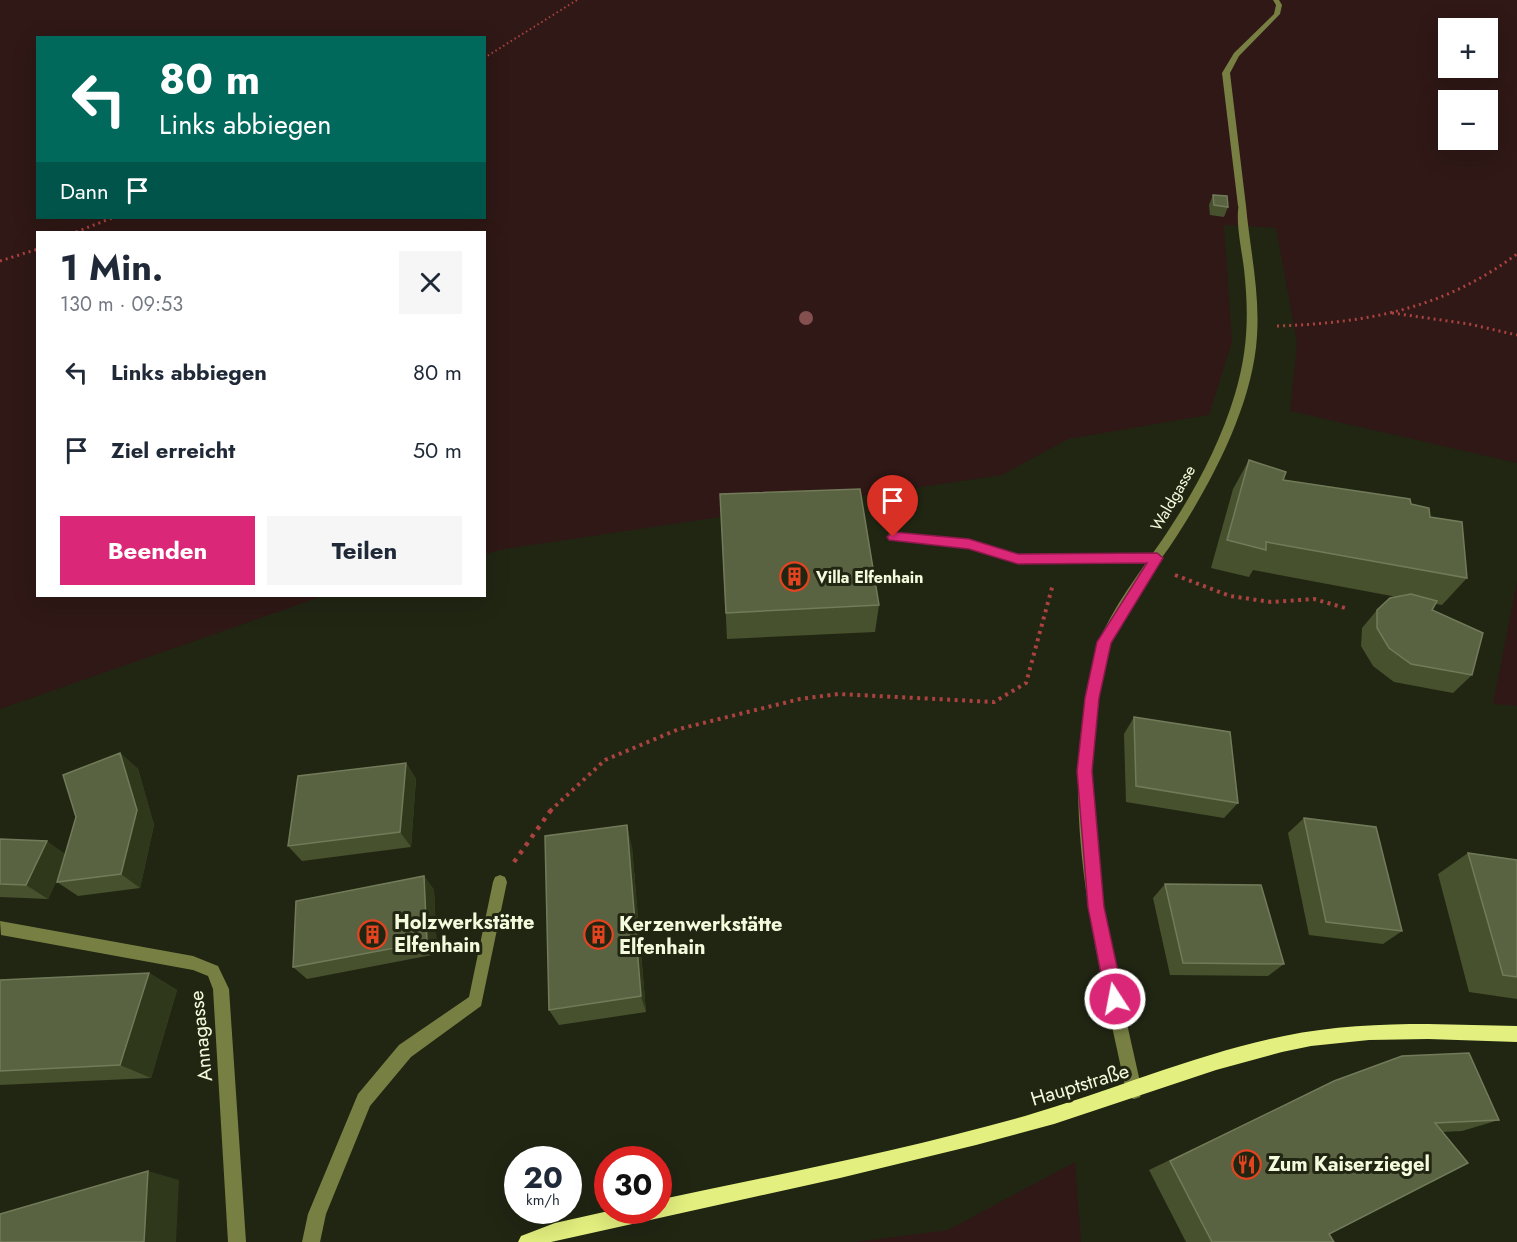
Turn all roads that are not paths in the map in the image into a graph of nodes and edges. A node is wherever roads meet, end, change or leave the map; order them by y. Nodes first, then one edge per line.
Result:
1 (1276, 0) edge
2 (893, 537) dead end
3 (1154, 562) junction
4 (500, 882) road end
5 (1, 928) edge
6 (1517, 1034) edge
7 (1134, 1091) junction
8 (672, 1206) edge
9 (594, 1223) edge
10 (237, 1242) edge
11 (311, 1242) edge
12 (527, 1242) edge

1 - 3 street, Waldgasse
2 - 3 street
3 - 7 street, Waldgasse
4 - 11 street
5 - 10 street, Annagasse
6 - 7 main road, Hauptstraße
7 - 8 main road, Hauptstraße
9 - 12 main road

